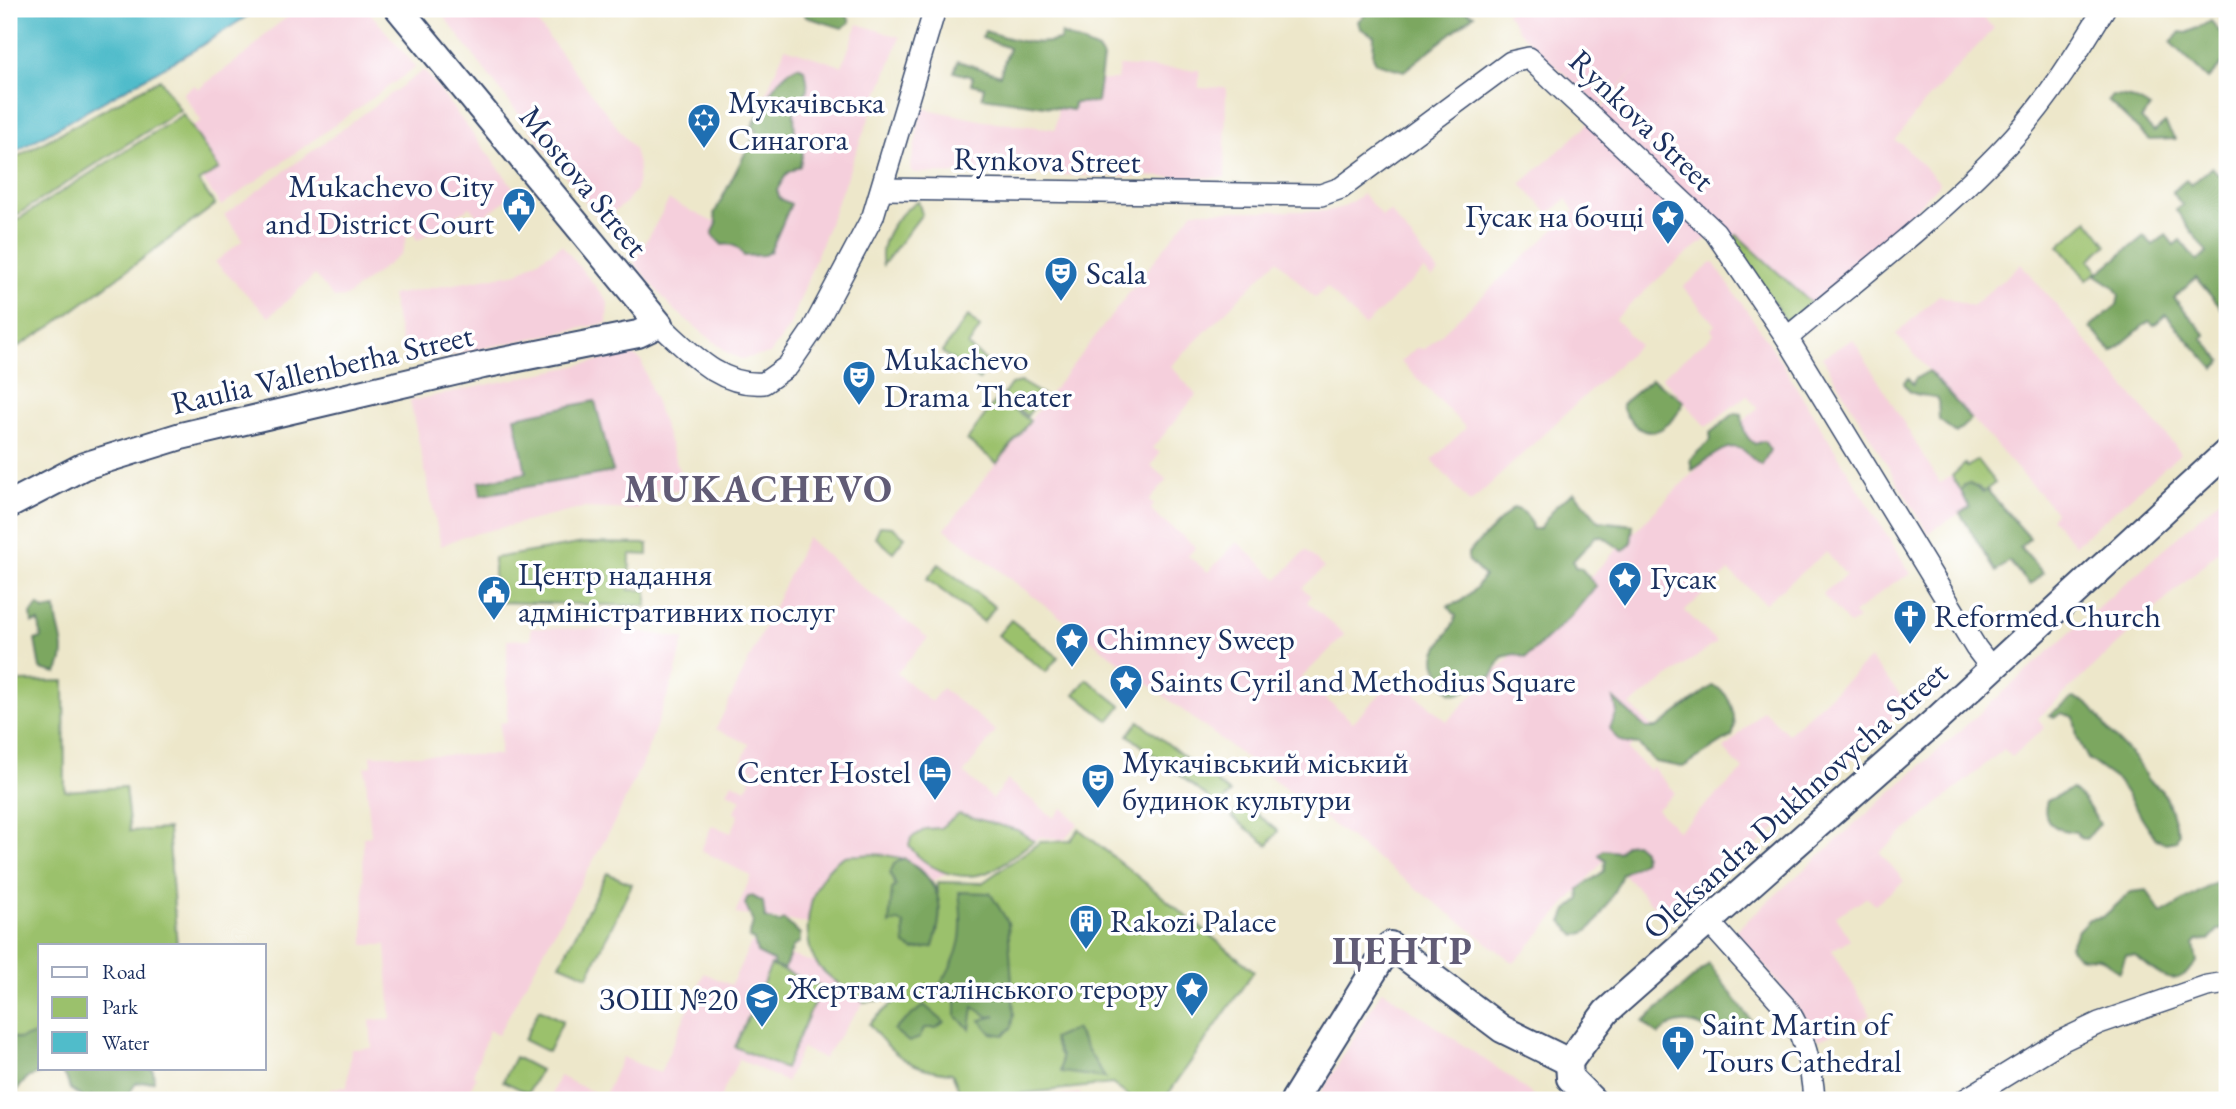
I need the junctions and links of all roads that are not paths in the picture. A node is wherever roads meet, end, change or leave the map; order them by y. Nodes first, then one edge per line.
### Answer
1 (398, 9) edge
2 (934, 9) edge
3 (2104, 9) edge
4 (883, 189) junction
5 (659, 324) junction
6 (1787, 338) junction
7 (2227, 452) edge
8 (9, 505) edge
9 (1992, 668) junction
10 (1708, 921) junction
11 (2227, 983) edge
12 (1569, 1062) junction
13 (1294, 1100) edge
14 (1592, 1100) edge
15 (1814, 1100) edge
16 (1965, 1100) edge

1 - 5 street, Mostova Street
2 - 4 street
3 - 6 street
4 - 5 street, Mostova Street
4 - 6 street, Rynkova Street
5 - 8 street, Raulia Vallenberha Street
6 - 9 street, Rynkova Street
7 - 9 street, Oleksandra Dukhnovycha Street
9 - 10 street, Oleksandra Dukhnovycha Street
10 - 12 street, Oleksandra Dukhnovycha Street
10 - 15 street
11 - 16 street
12 - 13 street
12 - 14 street

